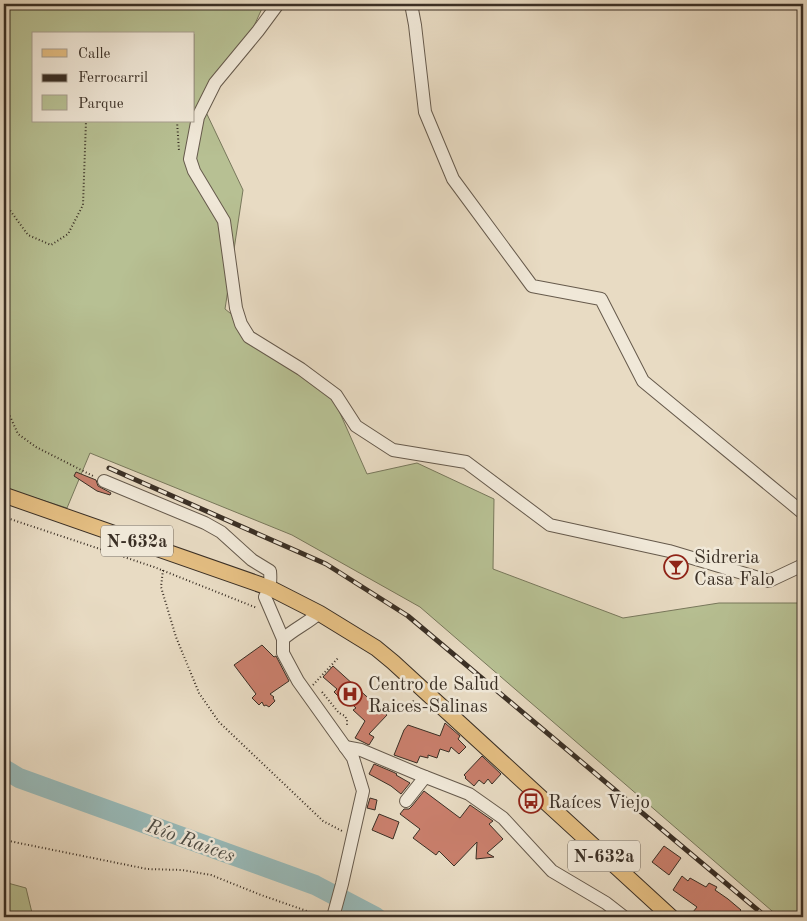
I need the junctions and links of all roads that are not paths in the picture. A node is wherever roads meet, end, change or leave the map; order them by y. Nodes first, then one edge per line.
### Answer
1 (278, 4) edge
2 (411, 4) edge
3 (104, 481) road end
4 (4, 495) edge
5 (803, 513) edge
6 (803, 565) edge
7 (270, 588) junction
8 (319, 613) junction
9 (283, 639) junction
10 (345, 746) junction
11 (424, 777) junction
12 (406, 801) dead end
13 (334, 914) edge
14 (624, 917) edge
15 (671, 917) edge

1 - 6 street
2 - 5 street
3 - 7 street
4 - 7 main road, N-632a
7 - 8 main road, N-632a
7 - 9 street
8 - 9 street
8 - 15 main road, N-632a
9 - 10 street
10 - 11 street
10 - 13 street
11 - 12 street
11 - 14 street

